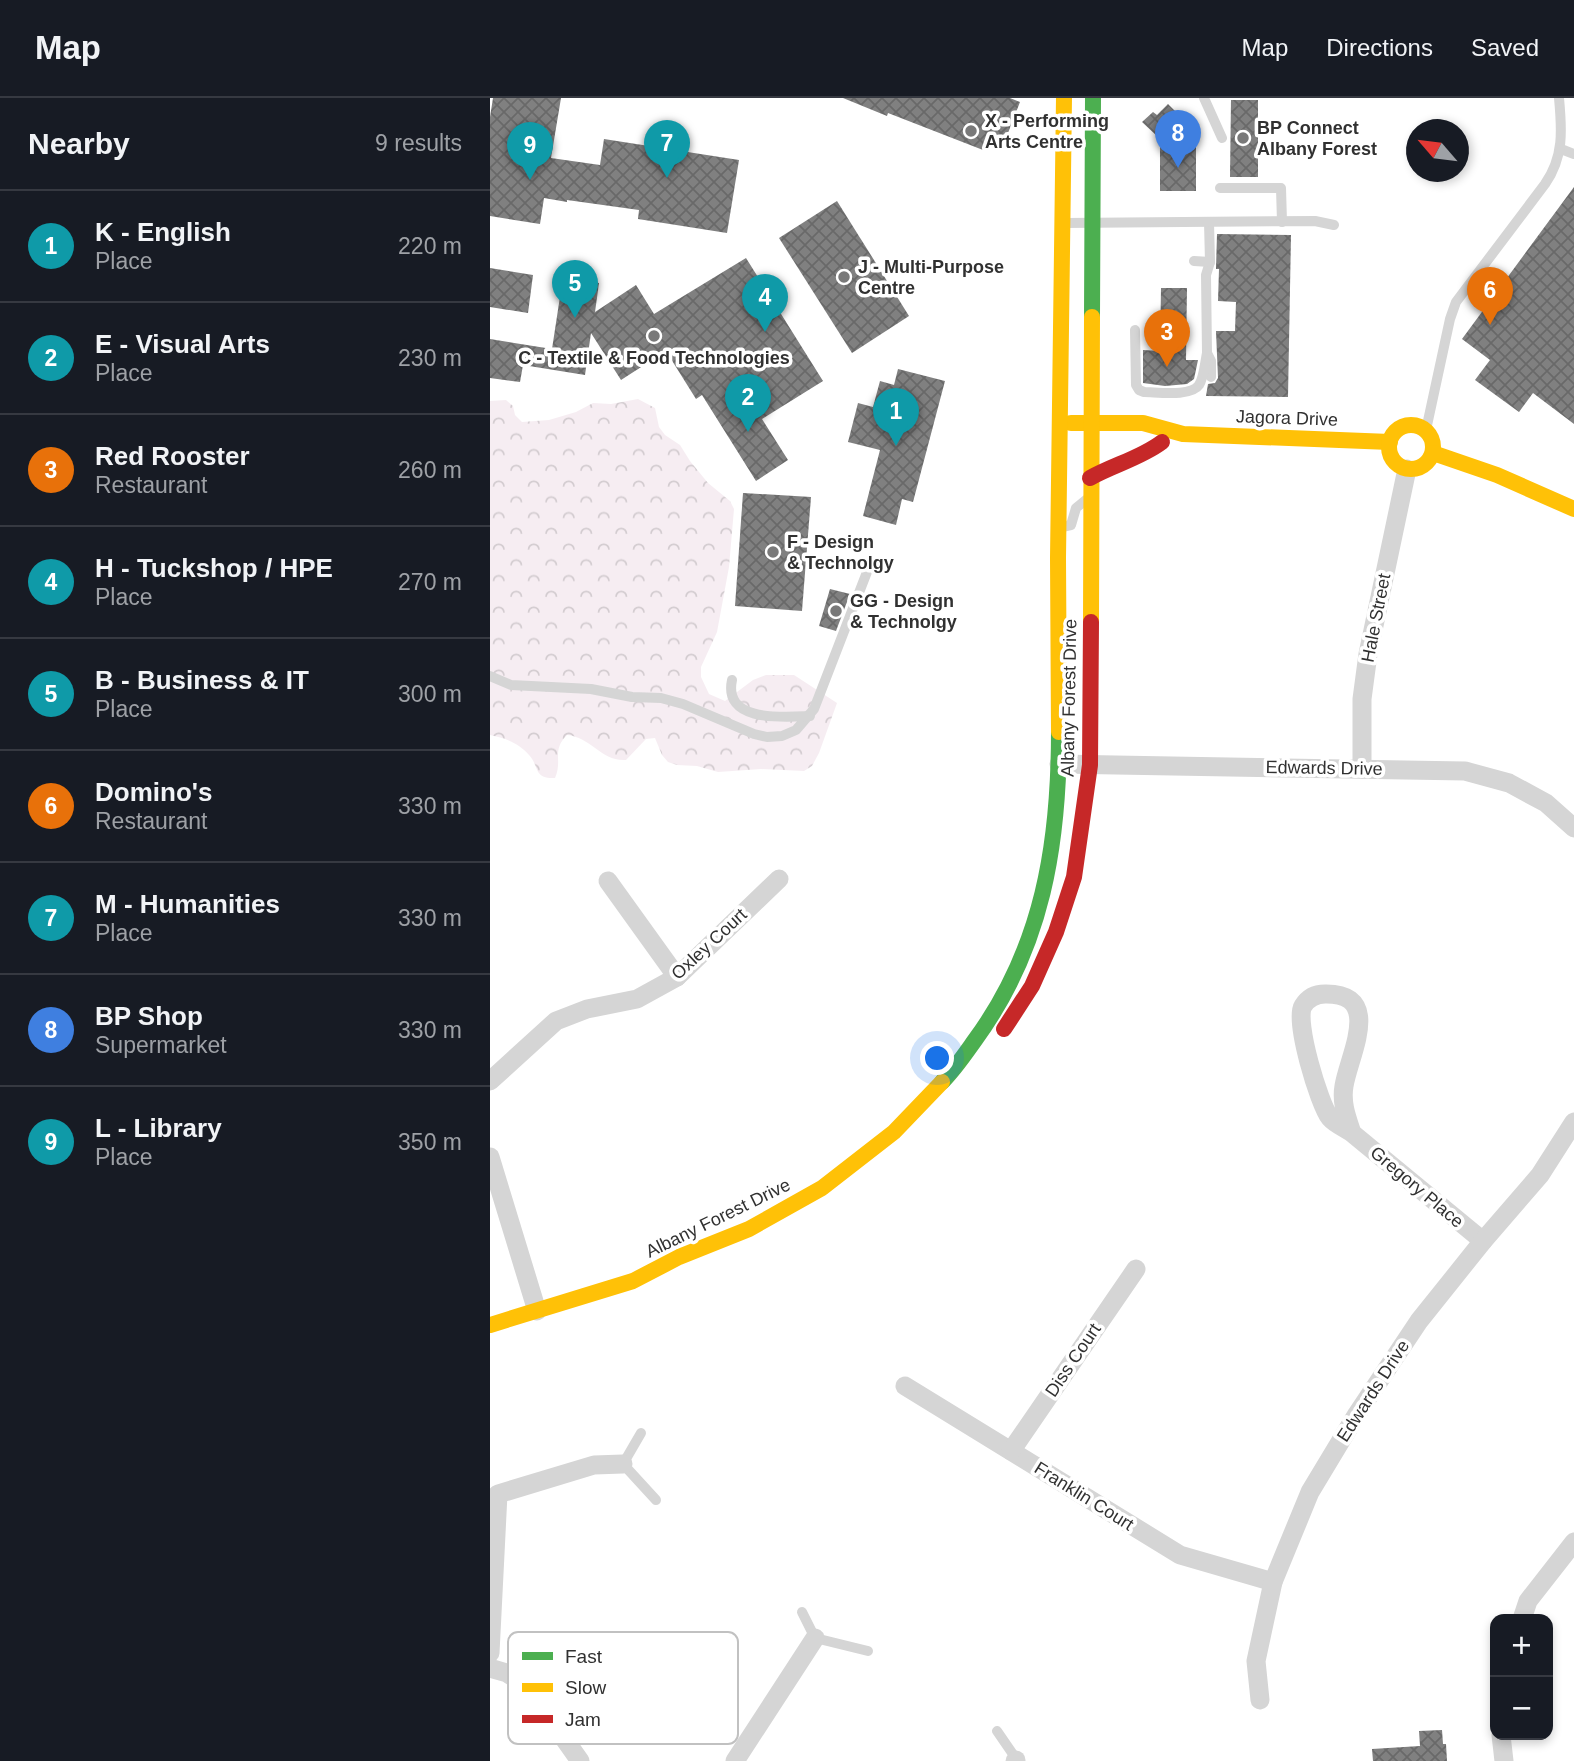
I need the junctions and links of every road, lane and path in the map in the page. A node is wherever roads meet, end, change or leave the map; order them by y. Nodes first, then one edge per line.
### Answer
1 (1064, 98) edge
2 (1093, 98) edge
3 (1204, 98) edge
4 (1559, 98) edge
5 (1222, 138) dead end
6 (1561, 149) junction
7 (1574, 154) edge
8 (1220, 188) dead end
9 (1209, 222) junction
10 (1282, 222) junction
11 (1063, 223) junction
12 (1092, 223) junction
13 (1334, 225) dead end
14 (1194, 261) dead end
15 (1210, 262) junction
16 (1135, 330) dead end
17 (1207, 353) junction
18 (1211, 377) dead end
19 (1061, 423) junction
20 (1090, 423) junction
21 (1426, 430) junction
22 (1183, 434) junction
23 (1090, 441) junction
24 (1113, 441) dead end
25 (1135, 441) dead end
26 (1061, 442) junction
27 (1161, 442) junction
28 (1390, 442) junction
29 (1433, 453) junction
30 (1407, 469) junction
31 (1090, 478) junction
32 (1090, 497) junction
33 (1574, 509) edge
34 (1059, 527) junction
35 (867, 572) dead end
36 (490, 676) edge
37 (732, 680) dead end
38 (810, 716) junction
39 (1059, 764) junction
40 (1090, 765) junction
41 (1362, 769) junction
42 (1574, 828) edge
43 (779, 878) dead end
44 (608, 881) dead end
45 (677, 977) junction
46 (994, 1044) dead end
47 (490, 1082) edge
48 (1574, 1122) edge
49 (1352, 1133) junction
50 (909, 1139) dead end
51 (891, 1155) dead end
52 (490, 1157) edge
53 (844, 1192) dead end
54 (823, 1206) dead end
55 (792, 1224) dead end
56 (1483, 1241) junction
57 (738, 1251) dead end
58 (1136, 1269) dead end
59 (682, 1275) dead end
60 (633, 1281) junction
61 (537, 1311) junction
62 (490, 1325) edge
63 (905, 1386) dead end
64 (641, 1433) dead end
65 (1011, 1451) junction
66 (623, 1464) junction
67 (656, 1500) dead end
68 (1574, 1542) edge
69 (1273, 1582) junction
70 (802, 1612) dead end
71 (1524, 1614) edge
72 (815, 1638) junction
73 (867, 1651) dead end
74 (490, 1653) edge
75 (490, 1668) edge
76 (508, 1674) edge
77 (1260, 1700) dead end
78 (998, 1731) dead end
79 (1502, 1740) edge
80 (568, 1744) edge
81 (580, 1761) edge
82 (735, 1761) edge
83 (1017, 1761) edge
84 (1504, 1761) edge

1 - 11 street, Albany Forest Drive
2 - 12 street, Albany Forest Drive
3 - 5 lane
4 - 6 lane
6 - 7 lane
6 - 21 lane
8 - 10 lane
9 - 10 lane
9 - 12 lane
9 - 15 lane
10 - 13 lane
11 - 12 lane
11 - 19 street, Albany Forest Drive
12 - 20 street, Albany Forest Drive
14 - 15 lane
15 - 17 lane
16 - 17 lane
17 - 18 lane
19 - 20 street, Jagora Drive
19 - 26 street, Albany Forest Drive
20 - 22 street, Jagora Drive
20 - 23 street, Albany Forest Drive
21 - 28 street
21 - 29 street
22 - 27 street, Jagora Drive
22 - 28 street, Jagora Drive
23 - 24 street
23 - 26 street
23 - 31 street, Albany Forest Drive
25 - 27 street, Jagora Drive
26 - 34 street, Albany Forest Drive
27 - 31 street
28 - 30 street
29 - 30 street
29 - 33 street
30 - 41 street, Hale Street
31 - 32 street, Albany Forest Drive
32 - 34 lane
32 - 40 street, Albany Forest Drive
34 - 39 street, Albany Forest Drive
35 - 38 lane
36 - 38 lane
37 - 38 lane
39 - 40 street, Edwards Drive
39 - 60 street, Albany Forest Drive
40 - 41 street, Edwards Drive
40 - 46 street, Albany Forest Drive
41 - 42 street, Edwards Drive
43 - 45 street, Oxley Court
44 - 45 street
45 - 47 street, Oxley Court
48 - 56 street, Edwards Drive
49 - 49 street, Gregory Place
49 - 56 street, Gregory Place
50 - 51 street
52 - 61 street
53 - 54 street
55 - 57 street
56 - 69 street, Edwards Drive
58 - 65 street, Diss Court
59 - 60 street, Albany Forest Drive
60 - 61 street, Albany Forest Drive
61 - 62 street, Albany Forest Drive
63 - 65 street, Franklin Court
64 - 66 lane
65 - 69 street, Franklin Court
66 - 67 lane
66 - 74 street
68 - 71 street
69 - 77 street, Edwards Drive
70 - 72 lane
72 - 73 lane
72 - 82 street
75 - 76 street
78 - 83 lane
79 - 84 street
80 - 81 street

